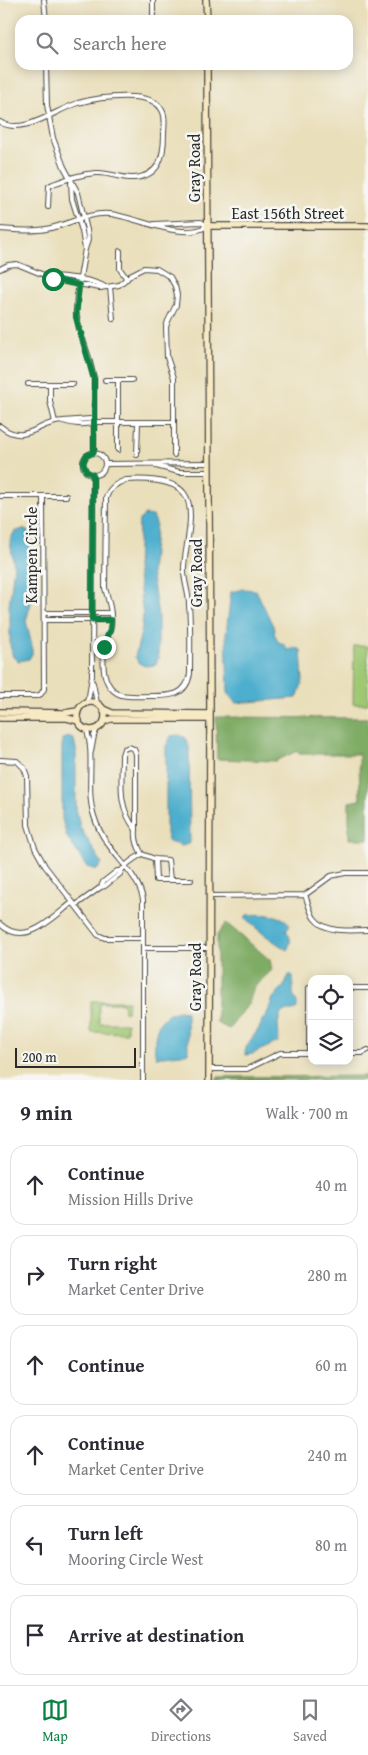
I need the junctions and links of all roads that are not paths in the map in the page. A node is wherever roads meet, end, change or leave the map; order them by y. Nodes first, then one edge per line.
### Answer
1 (44, 0) edge
2 (153, 0) edge
3 (206, 0) edge
4 (46, 15) edge
5 (153, 15) edge
6 (206, 15) edge
7 (46, 70) edge
8 (207, 70) edge
9 (49, 115) junction
10 (0, 122) edge
11 (70, 178) junction
12 (46, 181) dead end
13 (49, 186) junction
14 (80, 200) junction
15 (73, 202) junction
16 (48, 207) dead end
17 (84, 216) junction
18 (78, 218) junction
19 (154, 224) junction
20 (208, 226) junction
21 (368, 226) edge
22 (0, 229) edge
23 (85, 248) junction
24 (120, 252) dead end
25 (0, 269) edge
26 (127, 279) junction
27 (79, 282) junction
28 (108, 286) junction
29 (113, 319) dead end
30 (105, 380) dead end
31 (118, 380) junction
32 (132, 380) dead end
33 (28, 384) dead end
34 (50, 384) junction
35 (73, 384) dead end
36 (55, 422) junction
37 (95, 422) junction
38 (118, 422) junction
39 (138, 422) junction
40 (174, 422) junction
41 (0, 426) edge
42 (118, 450) dead end
43 (94, 452) junction
44 (138, 455) dead end
45 (174, 455) dead end
46 (209, 463) junction
47 (105, 464) junction
48 (151, 464) junction
49 (209, 472) junction
50 (93, 475) junction
51 (0, 496) edge
52 (43, 496) junction
53 (66, 496) dead end
54 (44, 613) junction
55 (92, 613) junction
56 (111, 613) junction
57 (44, 620) junction
58 (92, 620) junction
59 (111, 620) junction
60 (92, 676) junction
61 (0, 696) edge
62 (86, 703) junction
63 (97, 703) junction
64 (104, 709) junction
65 (0, 712) edge
66 (78, 712) junction
67 (210, 717) junction
68 (0, 718) edge
69 (79, 721) junction
70 (104, 721) junction
71 (86, 728) junction
72 (97, 728) junction
73 (90, 757) junction
74 (0, 760) edge
75 (136, 830) junction
76 (142, 854) junction
77 (156, 859) junction
78 (125, 866) junction
79 (368, 873) edge
80 (170, 880) junction
81 (191, 880) dead end
82 (305, 895) junction
83 (210, 896) junction
84 (75, 904) junction
85 (0, 924) edge
86 (368, 930) edge
87 (143, 938) junction
88 (143, 948) junction
89 (209, 948) junction
90 (353, 988) edge
91 (368, 988) edge
92 (368, 1050) edge
93 (308, 1053) edge
94 (353, 1053) edge
95 (209, 1069) junction
96 (143, 1080) edge
97 (209, 1080) edge

1 - 4 street
2 - 5 street
3 - 6 street
7 - 9 street
8 - 20 street, Gray Road
9 - 10 street
9 - 11 street
9 - 11 street
11 - 13 street
11 - 14 street
11 - 15 street
12 - 13 street
13 - 16 street
14 - 15 street
14 - 17 street
15 - 18 street
17 - 18 street
17 - 19 street
17 - 23 street
18 - 22 street
18 - 23 street
19 - 20 street
19 - 20 street
20 - 21 street, East 156th Street
20 - 46 street, Gray Road
23 - 27 street
24 - 26 street
25 - 27 street
26 - 28 street
26 - 40 street
27 - 28 street
27 - 37 street
28 - 29 street
30 - 31 street
31 - 32 street
31 - 38 street
33 - 34 street
34 - 35 street
34 - 36 street
36 - 37 street
36 - 41 street
37 - 38 street
37 - 43 street
38 - 39 street
38 - 42 street
39 - 40 street
39 - 44 street
40 - 45 street
43 - 47 street
43 - 50 street
46 - 48 street
46 - 49 street, Gray Road
47 - 48 street
47 - 50 street
48 - 49 street
49 - 67 street, Gray Road
50 - 55 street
51 - 52 street, Kampen Circle
52 - 53 street, Kampen Circle
52 - 54 street, Kampen Circle
54 - 55 street, Kampen Circle
54 - 57 street, Kampen Circle
55 - 56 street, Kampen Circle
55 - 58 street
56 - 59 street
56 - 59 street
57 - 58 street, Kampen Circle
57 - 61 street, Kampen Circle
58 - 59 street, Kampen Circle
58 - 60 street
60 - 62 street
60 - 63 street
62 - 63 street
62 - 66 street
63 - 64 street
64 - 67 street
64 - 70 street
65 - 66 street
66 - 69 street
67 - 70 street
67 - 83 street, Gray Road
68 - 69 street
69 - 71 street
70 - 72 street
71 - 72 street
71 - 73 street
72 - 73 street
73 - 78 street
74 - 84 street
75 - 75 street
75 - 76 street
76 - 77 street
76 - 78 street
77 - 80 street
77 - 80 street
78 - 84 street
78 - 87 street
79 - 82 street
80 - 81 street
82 - 83 street
82 - 86 street
83 - 89 street, Gray Road
84 - 85 street
84 - 87 street
87 - 88 street
88 - 89 street
88 - 96 street
89 - 95 street, Gray Road
90 - 91 street
92 - 94 street
93 - 95 street
95 - 97 street, Gray Road

